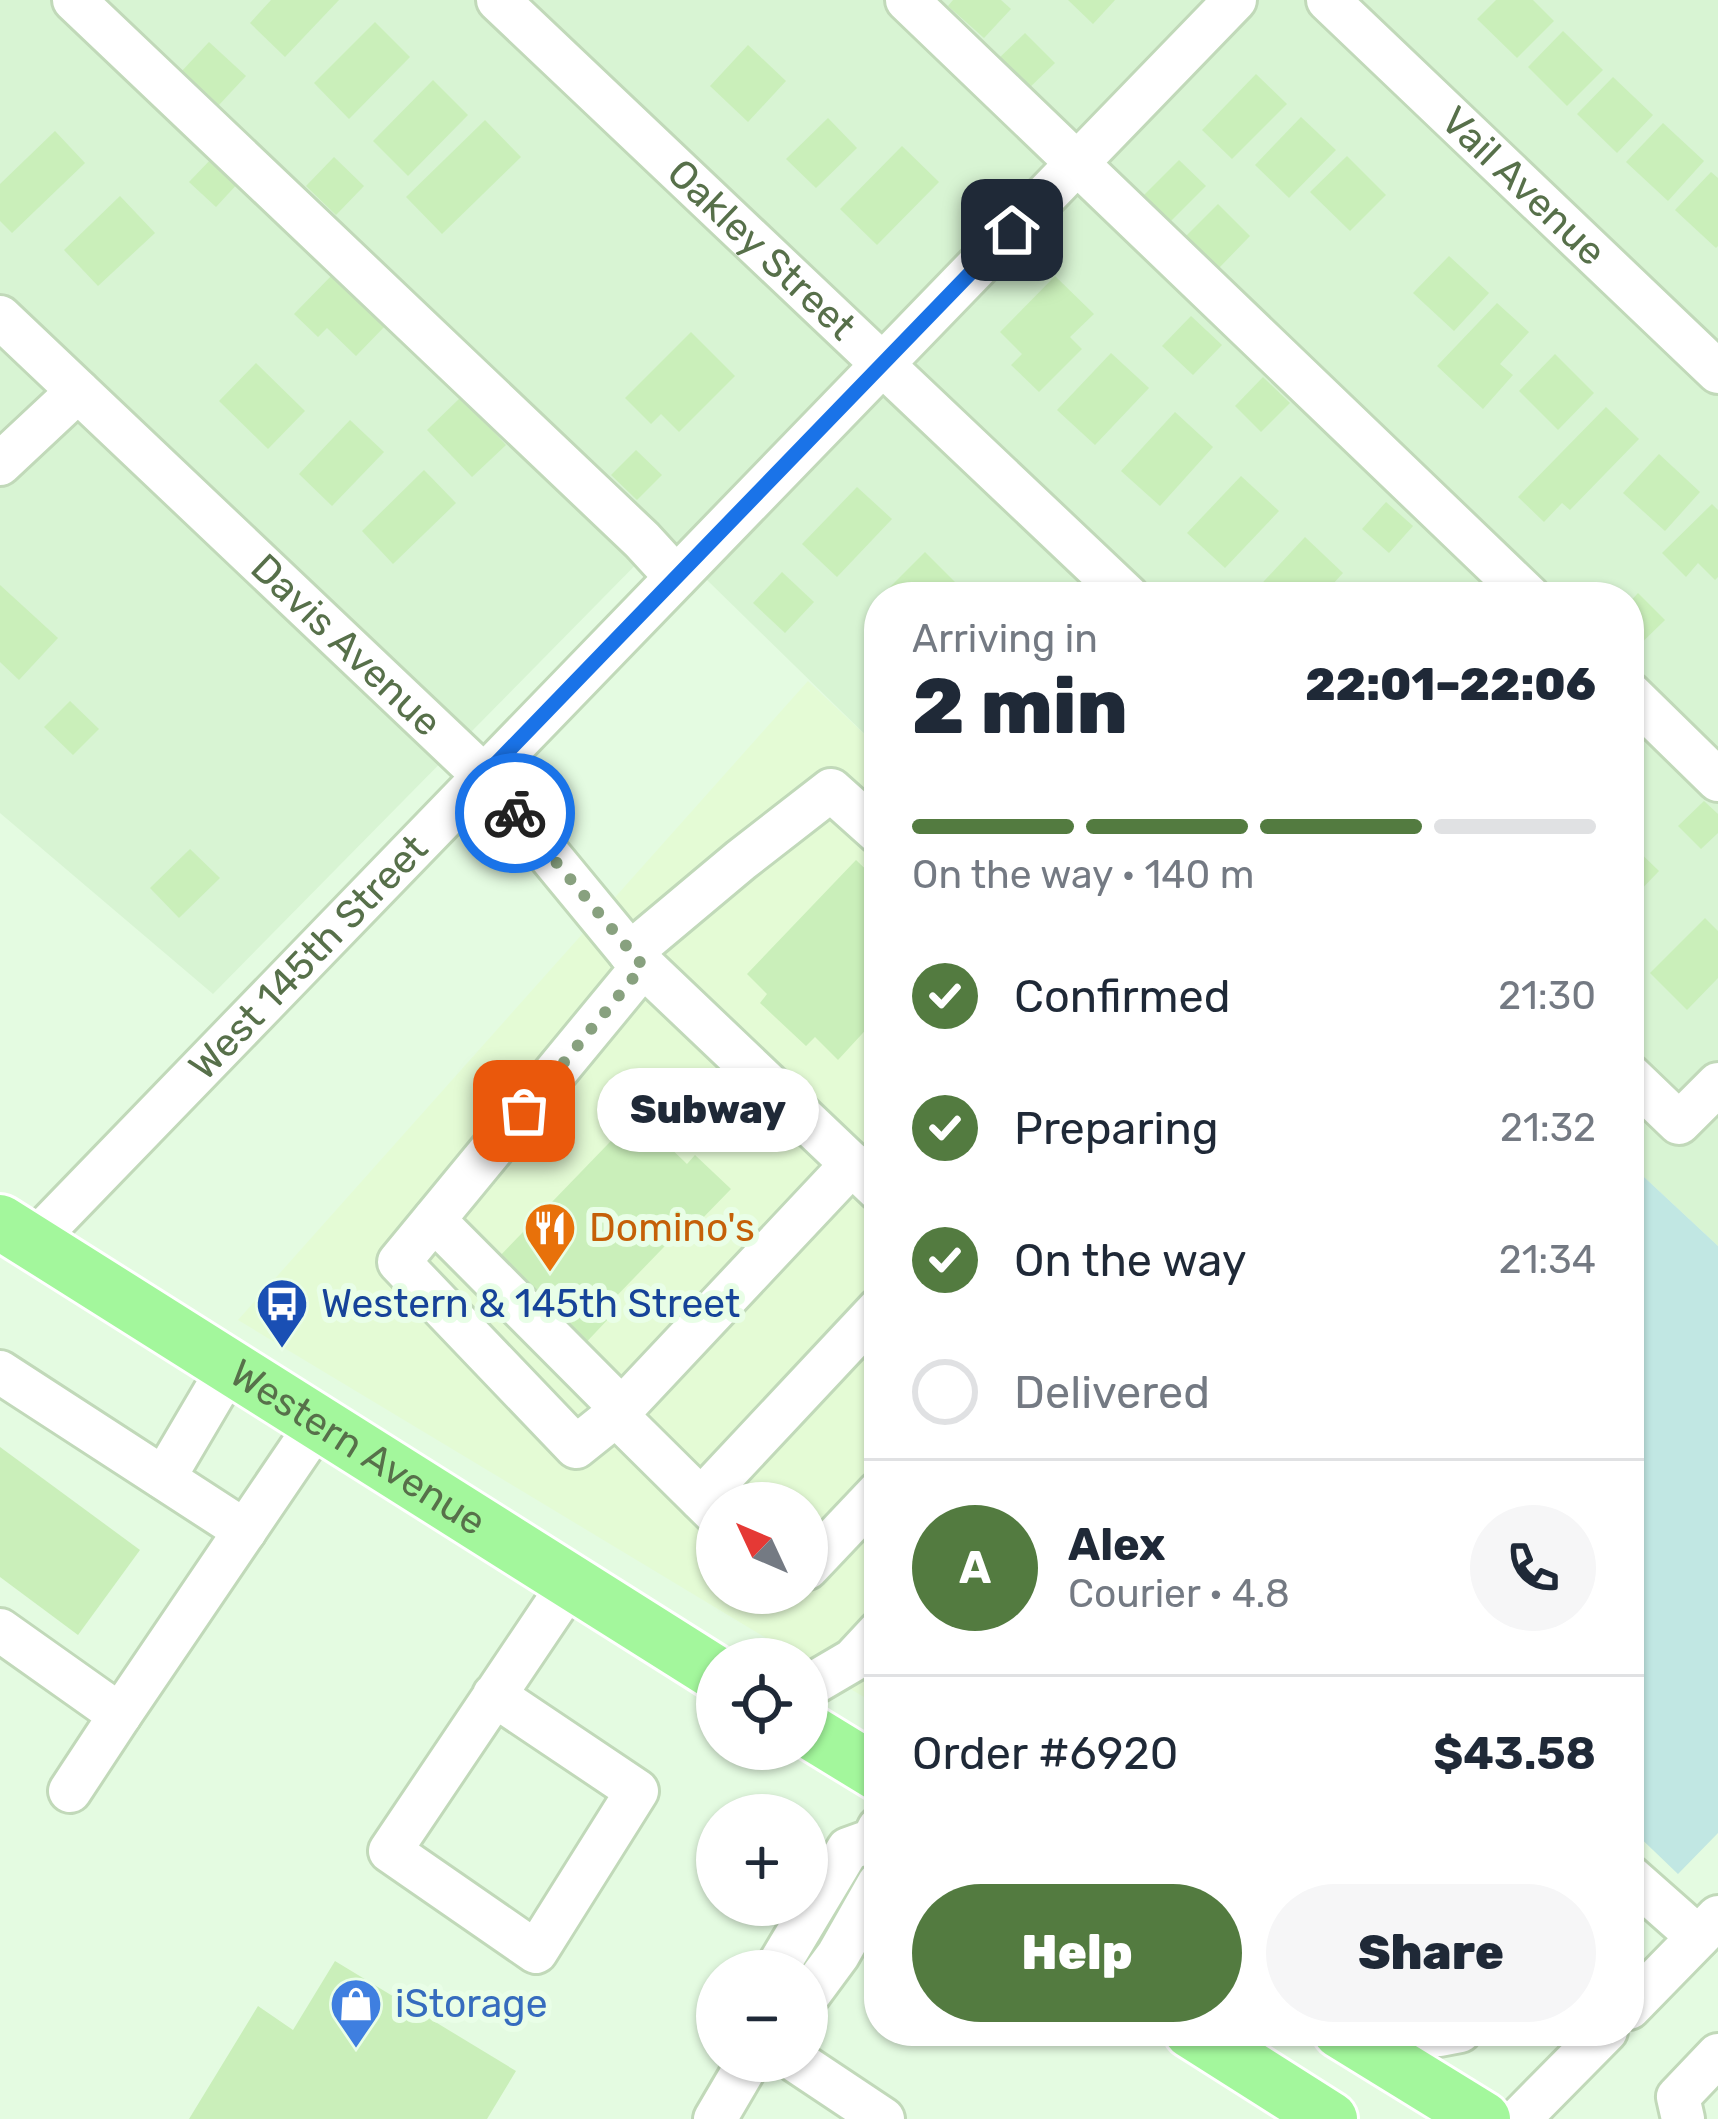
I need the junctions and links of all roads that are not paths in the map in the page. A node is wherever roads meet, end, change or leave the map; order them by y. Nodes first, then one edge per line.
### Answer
1 (74, 0) edge
2 (498, 0) edge
3 (907, 0) edge
4 (1234, 0) edge
5 (1328, 0) edge
6 (1077, 162) junction
7 (0, 317) edge
8 (883, 364) junction
9 (1718, 372) edge
10 (78, 391) junction
11 (0, 464) edge
12 (676, 577) junction
13 (1112, 582) edge
14 (1512, 582) edge
15 (1644, 708) edge
16 (484, 776) junction
17 (1718, 780) edge
18 (864, 819) edge
19 (637, 959) junction
20 (1718, 1084) edge
21 (1644, 1089) edge
22 (864, 1175) edge
23 (864, 1179) edge
24 (434, 1220) junction
25 (17, 1232) edge
26 (864, 1326) edge
27 (230, 1366) junction
28 (0, 1372) edge
29 (619, 1412) junction
30 (318, 1423) junction
31 (164, 1478) junction
32 (730, 1482) edge
33 (696, 1493) edge
34 (864, 1508) edge
35 (244, 1531) junction
36 (828, 1546) edge
37 (571, 1582) junction
38 (0, 1630) edge
39 (864, 1648) edge
40 (696, 1661) edge
41 (828, 1675) edge
42 (494, 1695) junction
43 (120, 1715) junction
44 (828, 1743) edge
45 (864, 1765) edge
46 (70, 1790) dead end
47 (864, 1843) edge
48 (1644, 1886) edge
49 (864, 1909) edge
50 (1708, 1927) edge
51 (788, 1950) edge
52 (828, 1968) edge
53 (1644, 1982) edge
54 (1212, 2046) edge
55 (1364, 2046) edge
56 (1591, 2046) edge
57 (1718, 2055) edge
58 (737, 2082) edge
59 (828, 2082) edge
60 (1303, 2110) edge
61 (715, 2119) edge
62 (883, 2119) edge
63 (1483, 2119) edge
64 (1519, 2119) edge
65 (1683, 2119) edge

1 - 12 street
2 - 8 street, Oakley Street
3 - 6 street
4 - 6 street, West 145th Street
5 - 9 street, Vail Avenue
6 - 8 street, West 145th Street
6 - 14 street
7 - 10 street, Davis Avenue
8 - 12 street, West 145th Street
8 - 13 street, Oakley Street
10 - 11 street
10 - 16 street, Davis Avenue
12 - 16 street, West 145th Street
15 - 17 street
16 - 19 street, Davis Avenue
16 - 25 street, West 145th Street
18 - 19 street
19 - 22 street, Davis Avenue
19 - 24 street
20 - 21 street
23 - 29 street
24 - 29 street
24 - 29 street
25 - 27 main road, Western Avenue
26 - 32 street
27 - 30 main road, Western Avenue
27 - 31 street
28 - 31 street
29 - 33 street
30 - 35 street
30 - 37 main road, Western Avenue
31 - 35 street
34 - 36 street
35 - 43 street
37 - 40 main road, Western Avenue
37 - 42 street
38 - 43 street
39 - 41 street
42 - 42 street
43 - 46 street
44 - 45 main road
47 - 51 street
48 - 50 street
49 - 52 street
50 - 53 street
54 - 60 main road
55 - 63 main road
56 - 64 street
57 - 65 street
58 - 61 street
59 - 62 street

